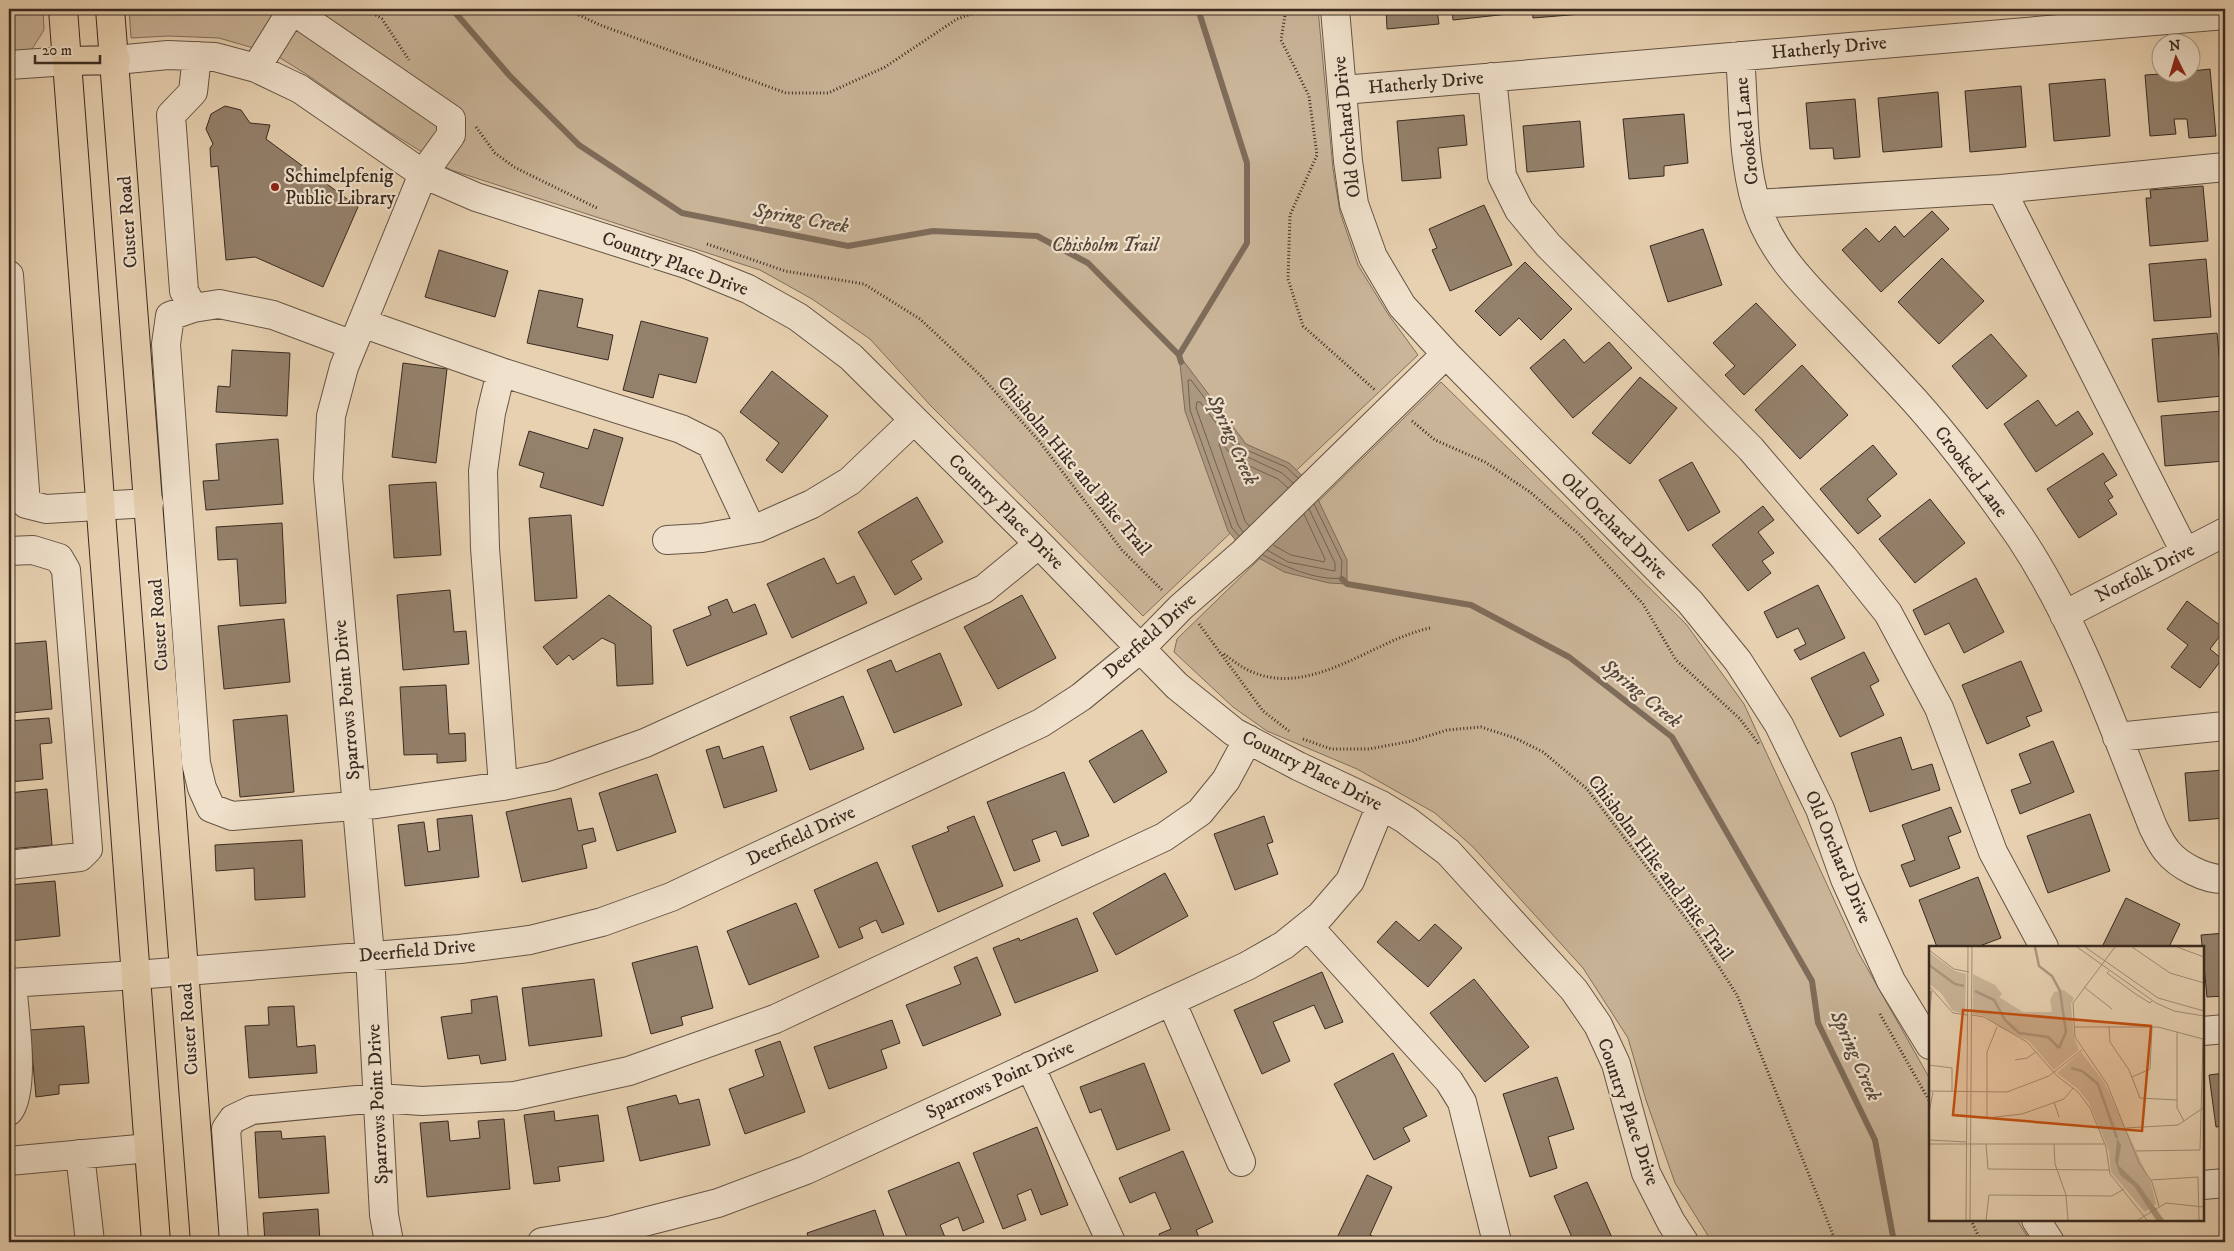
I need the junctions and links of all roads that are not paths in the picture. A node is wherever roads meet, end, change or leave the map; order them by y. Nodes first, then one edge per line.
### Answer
1 (63, 9) edge
2 (110, 9) edge
3 (291, 9) edge
4 (1335, 9) edge
5 (2225, 15) edge
6 (197, 56) junction
7 (1740, 56) junction
8 (116, 60) junction
9 (68, 61) junction
10 (9, 65) edge
11 (256, 68) junction
12 (1492, 77) junction
13 (1343, 90) junction
14 (2225, 167) edge
15 (423, 174) junction
16 (2001, 189) junction
17 (1756, 204) junction
18 (9, 275) edge
19 (189, 300) junction
20 (358, 334) junction
21 (1446, 354) junction
22 (501, 372) junction
23 (914, 420) junction
24 (15, 443) edge
25 (149, 503) junction
26 (17, 505) edge
27 (101, 507) junction
28 (751, 529) junction
29 (2225, 532) edge
30 (666, 540) dead end
31 (1039, 544) junction
32 (9, 552) edge
33 (2185, 552) junction
34 (2064, 615) junction
35 (1140, 649) junction
36 (2225, 726) edge
37 (2117, 737) junction
38 (1248, 740) junction
39 (503, 786) junction
40 (1381, 805) junction
41 (357, 806) junction
42 (9, 865) edge
43 (2225, 879) edge
44 (1308, 926) junction
45 (2043, 946) edge
46 (370, 955) junction
47 (185, 971) junction
48 (136, 975) junction
49 (10, 983) edge
50 (1171, 1001) junction
51 (2225, 1029) edge
52 (2204, 1031) edge
53 (1929, 1043) edge
54 (1030, 1066) junction
55 (378, 1098) junction
56 (9, 1111) edge
57 (149, 1148) junction
58 (80, 1154) junction
59 (9, 1161) edge
60 (1241, 1162) dead end
61 (2225, 1183) edge
62 (2204, 1185) edge
63 (90, 1242) edge
64 (156, 1242) edge
65 (204, 1242) edge
66 (234, 1242) edge
67 (389, 1242) edge
68 (542, 1242) edge
69 (1111, 1242) edge
70 (1497, 1242) edge
71 (1684, 1242) edge

1 - 9 main road
2 - 8 main road, Custer Road
3 - 11 street
3 - 15 street, Sparrows Point Drive
4 - 13 street, Old Orchard Drive
5 - 7 street, Hatherly Drive
6 - 8 street, Country Place Drive
6 - 11 street, Country Place Drive
6 - 19 street
7 - 12 street, Hatherly Drive
7 - 17 street, Crooked Lane
8 - 9 main road
8 - 25 main road, Custer Road
9 - 10 street
9 - 27 main road
11 - 15 street, Country Place Drive
12 - 13 street, Hatherly Drive
12 - 45 street
13 - 21 street, Old Orchard Drive
14 - 16 street
15 - 20 street, Sparrows Point Drive
15 - 23 street, Country Place Drive
16 - 17 street
16 - 33 street
17 - 34 street, Crooked Lane
18 - 24 street
19 - 20 street
19 - 41 street
20 - 22 street
20 - 41 street, Sparrows Point Drive
21 - 35 street, Deerfield Drive
21 - 53 street, Old Orchard Drive
22 - 28 street
22 - 39 street
23 - 28 street
23 - 31 street, Country Place Drive
24 - 26 street
25 - 27 street
25 - 47 main road, Custer Road
26 - 27 street
27 - 48 main road
28 - 30 street
29 - 33 street, Norfolk Drive
31 - 35 street, Country Place Drive
31 - 39 street
32 - 42 street
33 - 34 street, Norfolk Drive
34 - 37 street, Crooked Lane
35 - 38 street, Country Place Drive
35 - 46 street, Deerfield Drive
36 - 37 street
37 - 43 street, Crooked Lane
38 - 40 street, Country Place Drive
38 - 55 street
39 - 41 street
40 - 44 street, Sparrows Point Drive
40 - 71 street, Country Place Drive
41 - 46 street, Sparrows Point Drive
44 - 50 street, Sparrows Point Drive
44 - 70 street
46 - 47 street, Deerfield Drive
46 - 55 street, Sparrows Point Drive
47 - 48 street, Deerfield Drive
47 - 65 main road, Custer Road
48 - 49 street, Deerfield Drive
48 - 57 main road
49 - 56 street
50 - 54 street, Sparrows Point Drive
50 - 60 street
51 - 52 street
54 - 68 street, Sparrows Point Drive
54 - 69 street
55 - 66 street
55 - 67 street, Sparrows Point Drive
57 - 58 street
57 - 64 main road
58 - 59 street
58 - 63 street
61 - 62 street

